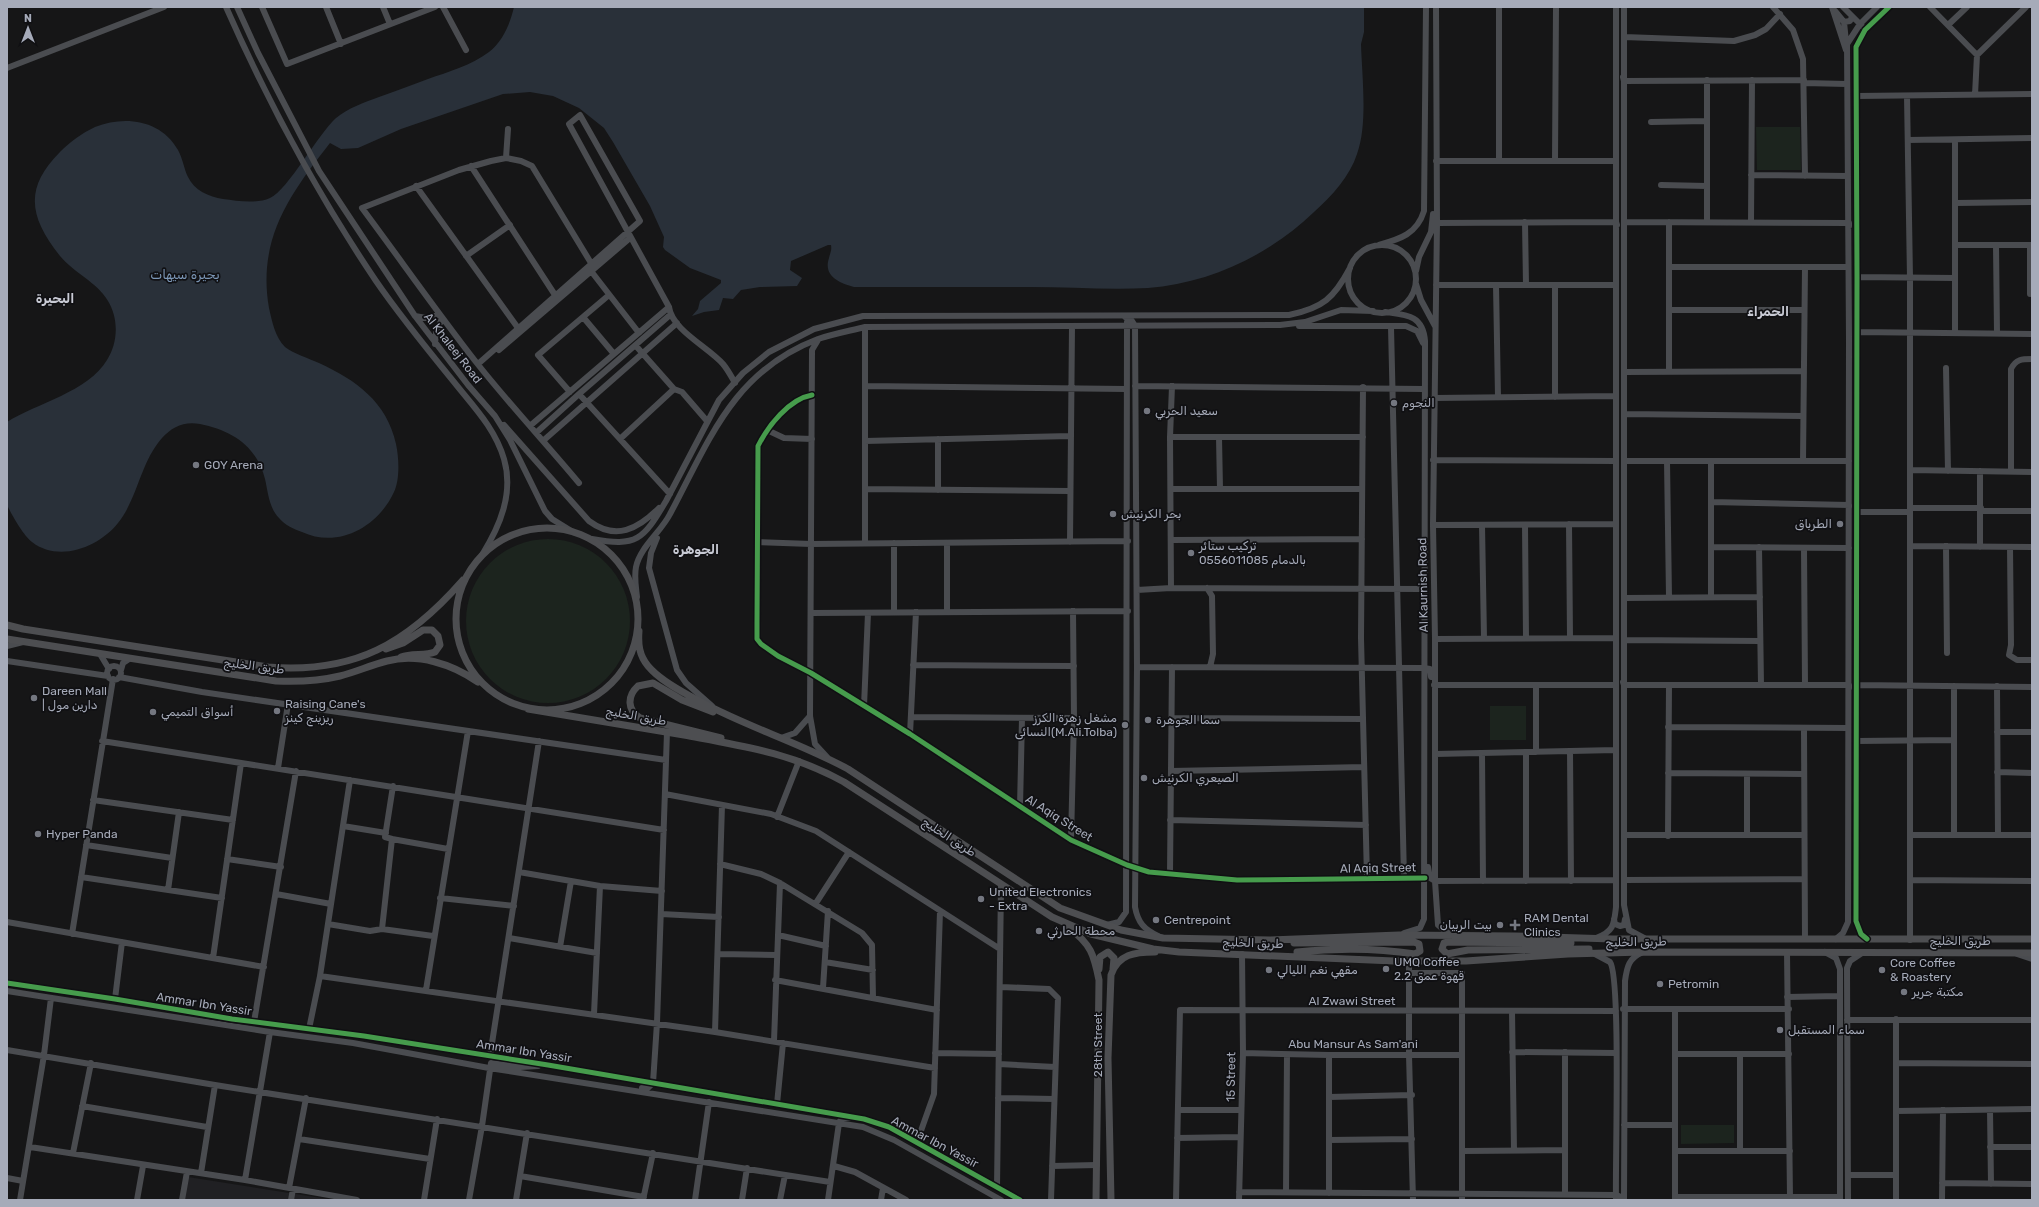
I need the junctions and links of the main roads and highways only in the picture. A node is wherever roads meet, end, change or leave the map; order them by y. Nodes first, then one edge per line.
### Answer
1 (468, 573) junction
2 (7, 626) edge
3 (639, 631) junction
4 (7, 639) edge
5 (374, 653) junction
6 (387, 661) junction
7 (491, 692) junction
8 (528, 709) junction
9 (749, 724) junction
10 (749, 747) junction
11 (1052, 917) junction
12 (1613, 939) junction
13 (2032, 939) edge
14 (1250, 940) junction
15 (1179, 952) junction
16 (1629, 952) junction
17 (2032, 953) edge
18 (1275, 955) junction
19 (1113, 969) junction
20 (1098, 980) junction
21 (1111, 1198) edge
22 (1097, 1200) edge

1 - 3 main road
1 - 5 main road, طريق الخليج
1 - 7 main road
2 - 5 main road, طريق الخليج
3 - 8 main road
3 - 9 main road, طريق الخليج
4 - 6 main road, طريق الخليج
5 - 6 main road
6 - 7 main road, طريق الخليج
7 - 8 main road
8 - 10 main road, طريق الخليج
9 - 10 main road
9 - 14 main road, طريق الخليج
10 - 11 main road, طريق الخليج
11 - 15 main road, طريق الخليج
11 - 20 main road, 28th Street
12 - 13 main road, طريق الخليج
12 - 14 main road, طريق الخليج
12 - 16 main road
14 - 18 main road
15 - 18 main road, طريق الخليج
15 - 19 main road
16 - 17 main road, طريق الخليج
16 - 18 main road, طريق الخليج
19 - 20 main road
19 - 21 main road, 28th Street
20 - 22 main road, 28th Street

